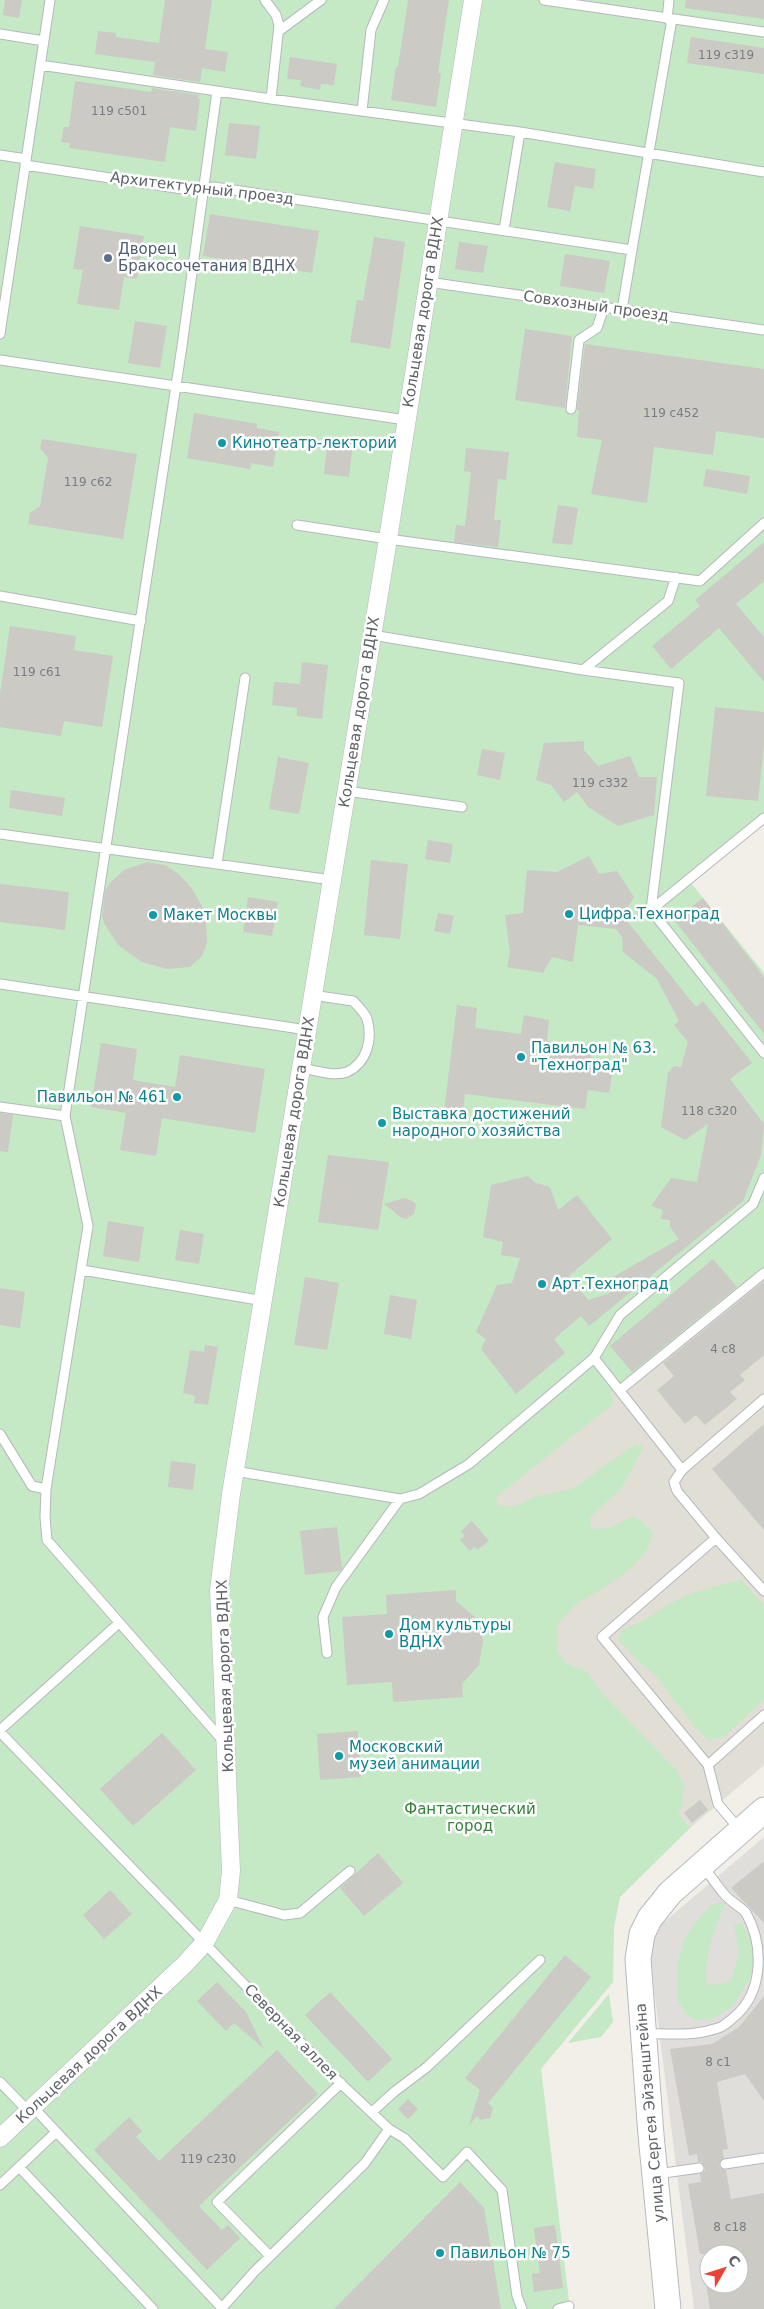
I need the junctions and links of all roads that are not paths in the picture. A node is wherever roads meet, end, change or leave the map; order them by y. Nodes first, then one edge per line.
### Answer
1 (50, 0) edge
2 (265, 0) edge
3 (320, 0) edge
4 (384, 0) edge
5 (473, 0) edge
6 (544, 0) edge
7 (669, 0) edge
8 (669, 19) junction
9 (279, 31) junction
10 (764, 32) edge
11 (0, 34) edge
12 (44, 41) junction
13 (40, 65) junction
14 (179, 85) junction
15 (217, 91) junction
16 (177, 96) dead end
17 (271, 99) junction
18 (362, 111) junction
19 (453, 123) junction
20 (520, 132) junction
21 (0, 155) edge
22 (649, 155) junction
23 (26, 162) junction
24 (764, 172) edge
25 (203, 188) junction
26 (438, 220) junction
27 (504, 230) junction
28 (632, 250) junction
29 (428, 282) junction
30 (604, 307) junction
31 (622, 310) junction
32 (0, 328) edge
33 (764, 330) edge
34 (0, 360) edge
35 (176, 386) junction
36 (571, 409) dead end
37 (406, 420) junction
38 (764, 523) edge
39 (298, 525) dead end
40 (388, 539) junction
41 (676, 577) junction
42 (0, 596) edge
43 (141, 621) junction
44 (372, 635) junction
45 (583, 670) junction
46 (244, 678) dead end
47 (346, 791) junction
48 (462, 807) dead end
49 (764, 818) edge
50 (0, 834) edge
51 (106, 848) junction
52 (218, 864) junction
53 (332, 880) junction
54 (651, 910) junction
55 (0, 984) edge
56 (312, 996) junction
57 (83, 998) junction
58 (307, 1030) junction
59 (764, 1052) edge
60 (301, 1068) junction
61 (0, 1107) edge
62 (65, 1116) junction
63 (764, 1178) edge
64 (82, 1270) junction
65 (764, 1273) edge
66 (264, 1301) junction
67 (594, 1358) junction
68 (620, 1390) junction
69 (764, 1399) edge
70 (0, 1434) edge
71 (682, 1470) junction
72 (235, 1471) junction
73 (46, 1489) junction
74 (400, 1499) junction
75 (716, 1538) junction
76 (764, 1591) edge
77 (119, 1623) junction
78 (327, 1653) dead end
79 (764, 1715) edge
80 (0, 1731) edge
81 (228, 1746) junction
82 (708, 1765) junction
83 (764, 1810) edge
84 (740, 1831) junction
85 (702, 1865) junction
86 (350, 1871) dead end
87 (228, 1900) junction
88 (205, 1942) junction
89 (540, 1960) dead end
90 (644, 2034) junction
91 (0, 2082) edge
92 (341, 2083) junction
93 (31, 2109) junction
94 (372, 2112) junction
95 (389, 2129) junction
96 (56, 2132) junction
97 (0, 2138) edge
98 (764, 2158) edge
99 (725, 2164) dead end
100 (19, 2167) junction
101 (699, 2168) dead end
102 (655, 2174) junction
103 (0, 2185) edge
104 (270, 2256) junction
105 (569, 2306) dead end
106 (221, 2308) edge
107 (153, 2309) edge
108 (522, 2309) edge
109 (558, 2309) edge
110 (668, 2309) edge

1 - 12 lane
2 - 9 lane
3 - 9 lane
4 - 18 lane
5 - 19 street, Кольцевая дорога ВДНХ
6 - 8 lane
7 - 8 lane
8 - 10 lane
8 - 22 lane
9 - 17 lane
11 - 12 lane
12 - 13 lane
13 - 14 lane
13 - 23 lane
14 - 15 lane
14 - 16 lane
15 - 17 lane
15 - 25 lane
17 - 18 lane
18 - 19 lane
19 - 20 lane
19 - 26 street, Кольцевая дорога ВДНХ
20 - 22 lane
20 - 27 lane
21 - 23 lane, Архитектурный проезд
22 - 24 lane
22 - 28 lane
23 - 25 lane, Архитектурный проезд
23 - 32 lane
25 - 26 lane, Архитектурный проезд
25 - 35 lane
26 - 27 lane, Архитектурный проезд
26 - 29 street, Кольцевая дорога ВДНХ
27 - 28 lane, Архитектурный проезд
28 - 31 lane
29 - 30 lane, Совхозный проезд
29 - 37 street, Кольцевая дорога ВДНХ
30 - 31 lane, Совхозный проезд
30 - 36 lane
31 - 33 lane, Совхозный проезд
34 - 35 lane
35 - 37 lane
35 - 43 lane
37 - 40 street, Кольцевая дорога ВДНХ
38 - 41 lane
39 - 40 lane
40 - 41 lane
40 - 44 street, Кольцевая дорога ВДНХ
41 - 45 lane
42 - 43 lane
43 - 51 lane
44 - 45 lane
44 - 47 street, Кольцевая дорога ВДНХ
45 - 54 lane
46 - 52 lane
47 - 48 lane
47 - 53 street, Кольцевая дорога ВДНХ
49 - 54 lane
50 - 51 lane
51 - 52 lane
51 - 57 lane
52 - 53 lane
53 - 56 street, Кольцевая дорога ВДНХ
54 - 59 lane
55 - 57 lane
56 - 58 street, Кольцевая дорога ВДНХ
56 - 60 lane
57 - 58 lane
57 - 62 lane
58 - 60 street, Кольцевая дорога ВДНХ
60 - 66 street, Кольцевая дорога ВДНХ
61 - 62 lane
62 - 64 lane
63 - 67 lane
64 - 66 lane
64 - 73 lane
65 - 68 lane
66 - 72 street, Кольцевая дорога ВДНХ
67 - 68 lane
67 - 74 lane
68 - 71 lane
69 - 71 lane
70 - 73 lane
71 - 75 lane
72 - 74 lane
72 - 81 street, Кольцевая дорога ВДНХ
73 - 77 lane
74 - 78 lane
75 - 76 lane
75 - 82 lane
77 - 80 lane
77 - 81 lane
79 - 82 lane
80 - 88 lane, Северная аллея
81 - 87 street, Кольцевая дорога ВДНХ
82 - 84 lane
83 - 84 main road
84 - 85 main road
85 - 90 main road, улица Сергея Эйзенштейна
85 - 90 lane
86 - 87 lane
87 - 88 street, Кольцевая дорога ВДНХ
88 - 92 lane, Северная аллея
88 - 93 street, Кольцевая дорога ВДНХ
89 - 94 lane
90 - 102 main road, улица Сергея Эйзенштейна
91 - 93 lane
92 - 94 lane, Северная аллея
92 - 104 lane
93 - 96 lane
93 - 97 street, Кольцевая дорога ВДНХ
94 - 95 lane, Северная аллея
95 - 104 lane
95 - 108 lane, Северная аллея
96 - 100 lane
96 - 106 lane
98 - 99 lane
100 - 103 lane
100 - 107 lane
101 - 102 lane
102 - 110 main road, улица Сергея Эйзенштейна
104 - 106 lane
105 - 109 lane

